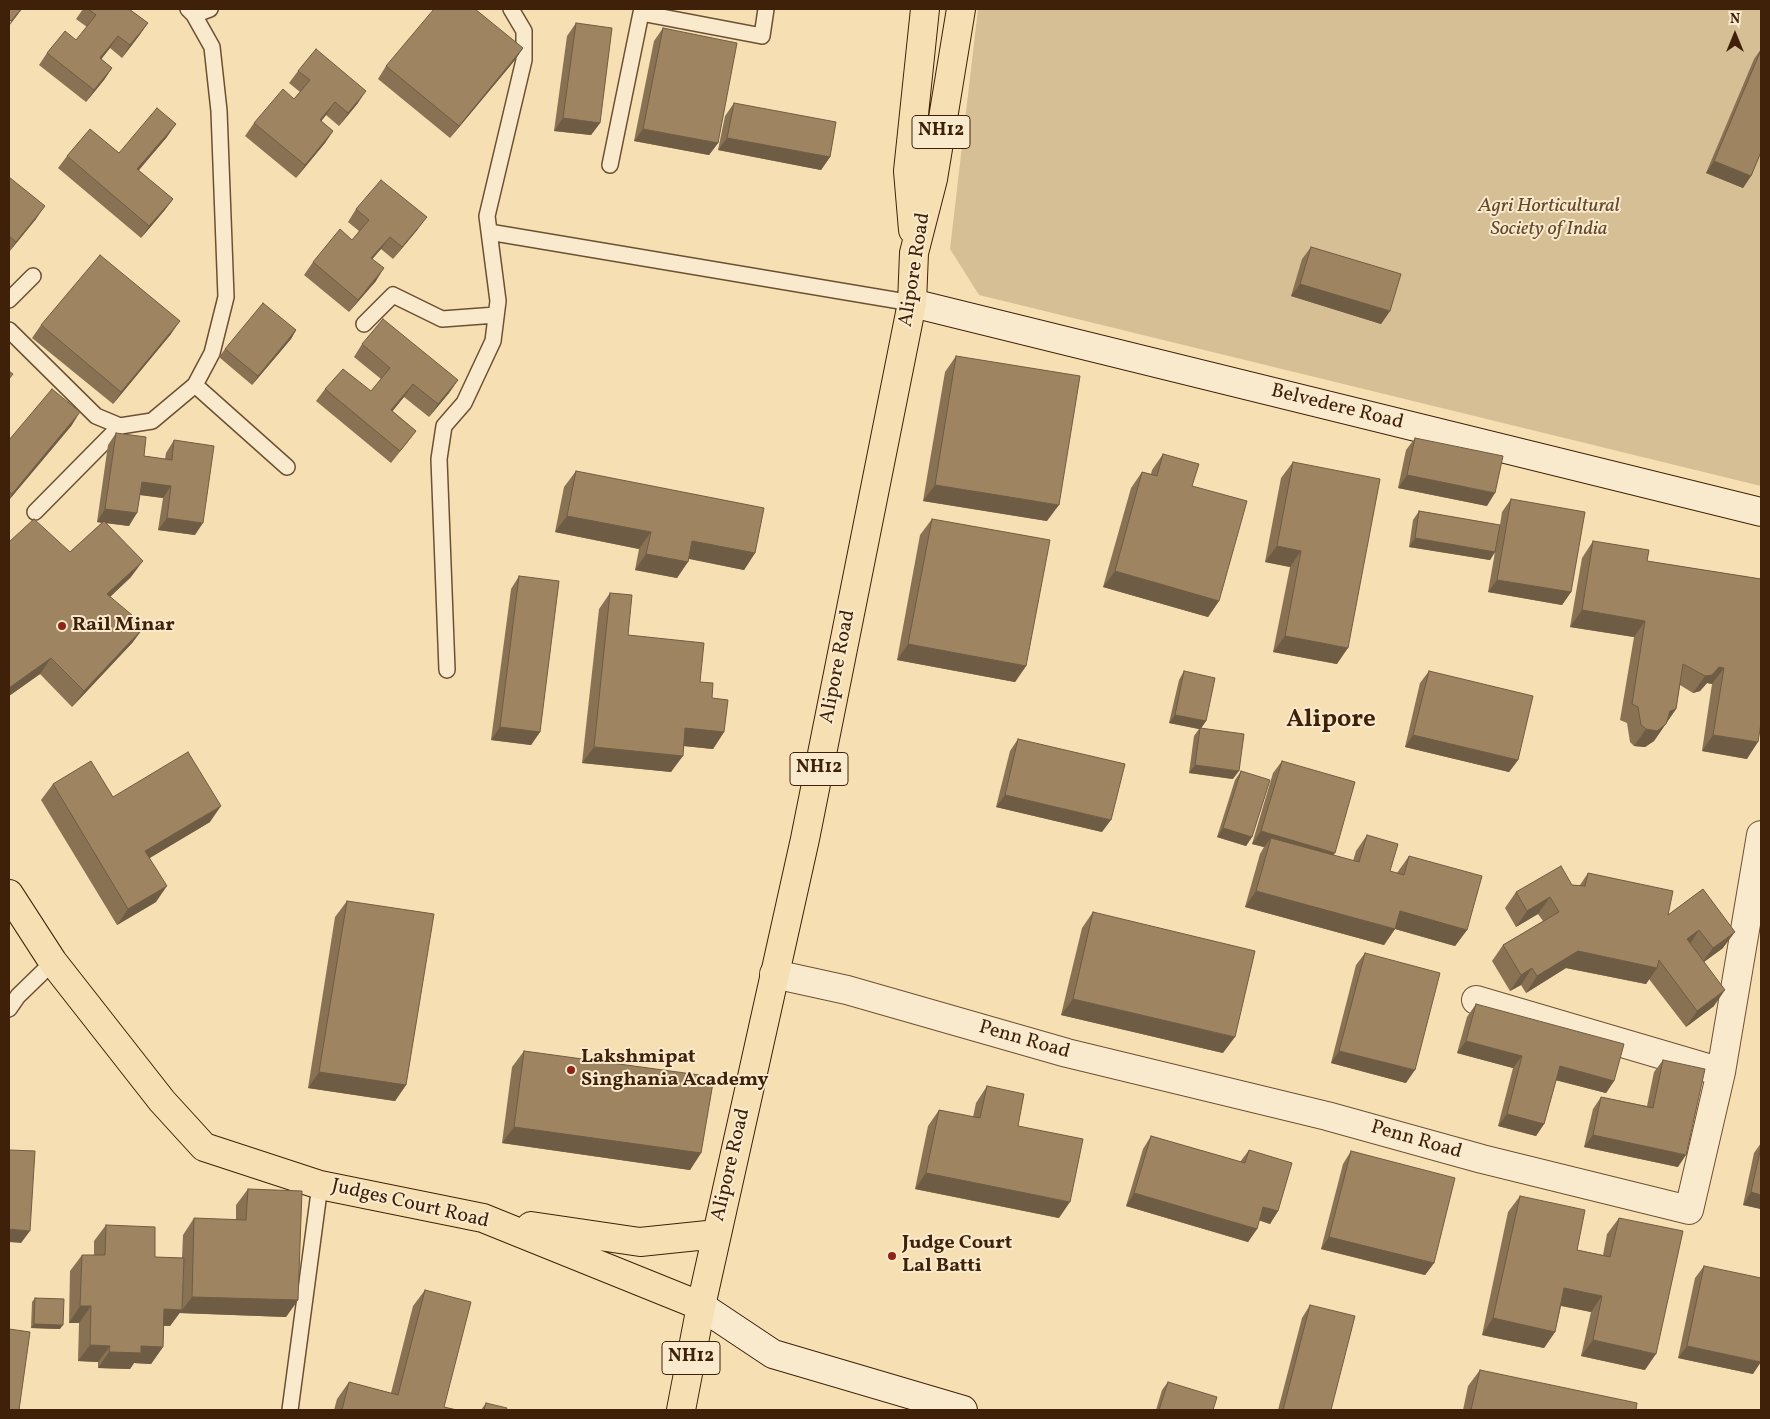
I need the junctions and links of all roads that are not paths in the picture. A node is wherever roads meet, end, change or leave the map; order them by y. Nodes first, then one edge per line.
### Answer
1 (210, 9) edge
2 (511, 9) edge
3 (766, 9) edge
4 (924, 9) edge
5 (961, 9) edge
6 (191, 12) edge
7 (610, 165) dead end
8 (489, 232) junction
9 (914, 254) junction
10 (33, 276) dead end
11 (9, 300) edge
12 (912, 302) junction
13 (496, 315) junction
14 (364, 324) dead end
15 (9, 330) edge
16 (195, 384) junction
17 (120, 426) junction
18 (287, 466) dead end
19 (35, 512) dead end
20 (1761, 512) edge
21 (447, 670) dead end
22 (1761, 835) edge
23 (9, 894) edge
24 (53, 962) junction
25 (774, 974) junction
26 (1476, 1000) dead end
27 (9, 1009) edge
28 (1721, 1072) junction
29 (320, 1185) junction
30 (483, 1218) junction
31 (717, 1234) junction
32 (701, 1306) junction
33 (290, 1410) edge
34 (681, 1410) edge
35 (963, 1410) edge

1 - 6 lane
2 - 8 lane
3 - 7 lane
4 - 9 highway, NH12
5 - 9 highway, Alipore Road / NH12
6 - 16 lane
8 - 12 lane
8 - 13 lane
9 - 12 highway, Alipore Road / NH12
10 - 11 lane
12 - 20 street, Belvedere Road
12 - 25 highway, Alipore Road / NH12
13 - 14 lane
13 - 21 lane
15 - 17 lane
16 - 17 lane
16 - 18 lane
17 - 19 lane
22 - 28 street, Penn Road
23 - 24 highway, Judges Court Road
24 - 27 lane
24 - 29 highway, Judges Court Road
25 - 28 street, Penn Road
25 - 31 highway, Alipore Road / NH12
26 - 28 street
29 - 30 highway, Judges Court Road
29 - 33 lane
30 - 31 highway
30 - 32 highway, Judges Court Road
31 - 32 highway, Alipore Road / NH12
32 - 34 highway, Alipore Road / NH12
32 - 35 street, Judges Court Road

